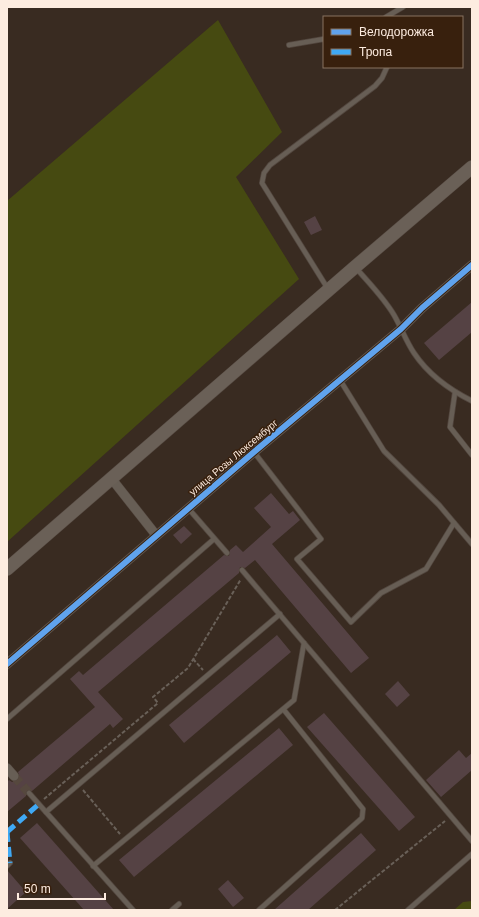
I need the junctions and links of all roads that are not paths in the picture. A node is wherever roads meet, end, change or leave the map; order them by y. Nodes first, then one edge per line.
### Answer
1 (403, 7) edge
2 (398, 11) junction
3 (388, 16) edge
4 (396, 16) edge
5 (323, 39) edge
6 (289, 45) dead end
7 (387, 68) edge
8 (472, 167) edge
9 (472, 265) edge
10 (355, 267) junction
11 (328, 290) junction
12 (401, 329) junction
13 (340, 380) junction
14 (455, 392) junction
15 (472, 401) edge
16 (254, 452) junction
17 (472, 456) edge
18 (111, 478) junction
19 (188, 508) junction
20 (454, 523) junction
21 (156, 534) junction
22 (214, 539) junction
23 (472, 544) edge
24 (227, 553) dead end
25 (7, 569) edge
26 (244, 572) road end
27 (280, 614) junction
28 (304, 643) junction
29 (7, 664) edge
30 (284, 710) junction
31 (7, 719) edge
32 (7, 768) edge
33 (14, 776) tunnel mouth
34 (29, 793) tunnel mouth
35 (46, 812) junction
36 (472, 841) edge
37 (472, 854) edge
38 (93, 866) junction
39 (178, 904) dead end
40 (133, 910) edge
41 (172, 910) edge
42 (259, 910) edge
43 (408, 910) edge

1 - 2 lane
2 - 3 lane
2 - 4 lane
5 - 6 lane
7 - 11 lane
8 - 10 main road
9 - 12 street, улица Розы Люксембург
10 - 11 main road
10 - 12 lane
11 - 18 main road
12 - 13 street, улица Розы Люксембург
12 - 14 lane
13 - 16 street, улица Розы Люксембург
13 - 20 lane
14 - 15 lane
14 - 17 lane
16 - 19 street, улица Розы Люксембург
16 - 20 lane
18 - 21 street
18 - 25 main road
19 - 21 street, улица Розы Люксембург
19 - 22 lane
20 - 23 lane
21 - 29 street, улица Розы Люксембург
22 - 24 lane
22 - 31 lane
26 - 27 lane
27 - 28 lane
27 - 35 lane
28 - 30 lane
28 - 36 lane
30 - 38 lane
30 - 42 lane
32 - 33 street
34 - 35 lane
35 - 38 lane
37 - 43 lane
38 - 40 lane
39 - 41 lane

